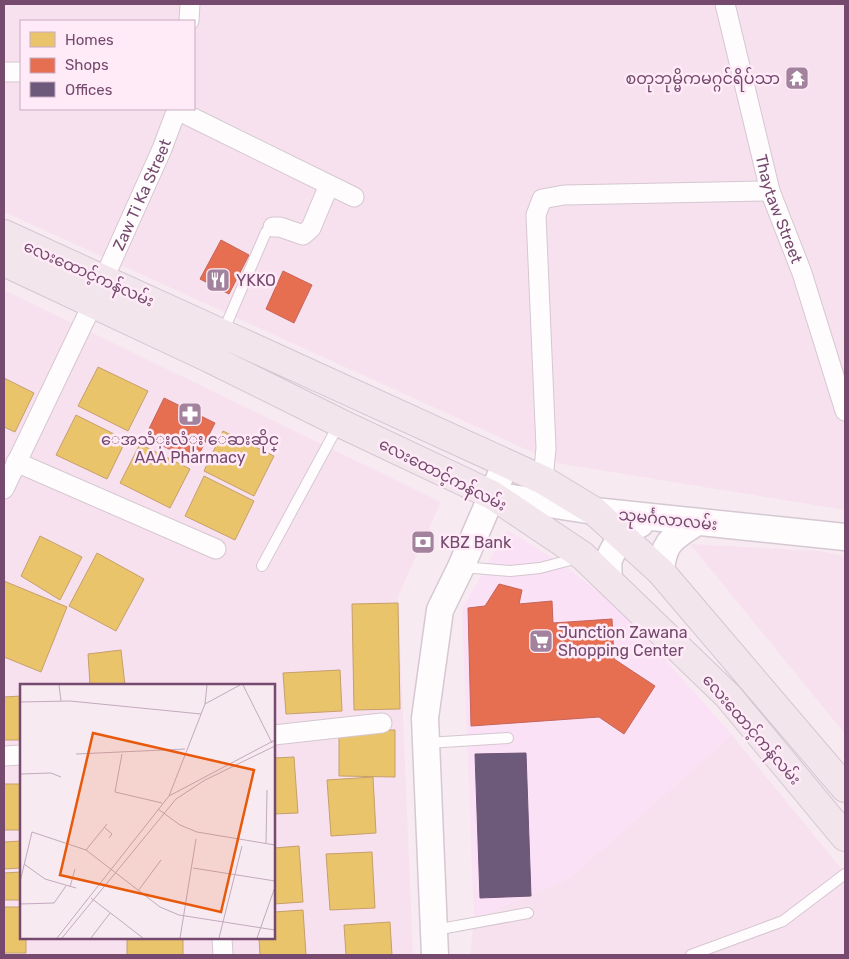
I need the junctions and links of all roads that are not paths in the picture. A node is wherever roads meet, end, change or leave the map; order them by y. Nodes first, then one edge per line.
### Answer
1 (190, 4) edge
2 (725, 4) edge
3 (189, 20) edge
4 (4, 72) edge
5 (20, 72) edge
6 (177, 110) edge
7 (179, 110) edge
8 (329, 185) junction
9 (770, 191) junction
10 (354, 197) dead end
11 (273, 227) joint
12 (4, 234) edge
13 (4, 262) edge
14 (98, 292) junction
15 (222, 333) junction
16 (211, 359) junction
17 (845, 411) edge
18 (340, 423) junction
19 (10, 459) edge
20 (506, 463) junction
21 (543, 480) junction
22 (4, 489) edge
23 (492, 495) junction
24 (594, 512) junction
25 (654, 518) junction
26 (697, 522) junction
27 (622, 537) junction
28 (845, 537) edge
29 (216, 549) dead end
30 (583, 556) junction
31 (262, 566) dead end
32 (461, 567) junction
33 (661, 572) junction
34 (609, 581) junction
35 (382, 723) dead end
36 (275, 735) edge
37 (508, 738) dead end
38 (426, 743) junction
39 (20, 755) edge
40 (4, 756) edge
41 (845, 788) edge
42 (845, 837) edge
43 (845, 874) edge
44 (528, 913) dead end
45 (222, 939) edge
46 (435, 943) edge
47 (223, 955) edge
48 (691, 955) edge

1 - 3 street
2 - 9 street, Thaytaw Street
4 - 5 street
6 - 14 street, Zaw Ti Ka Street
7 - 8 street
8 - 10 street
8 - 11 street
9 - 17 street, Thaytaw Street
9 - 21 street
11 - 15 lane
12 - 14 main road, လေးထောင့်ကန်လမ်း
13 - 14 main road, လေးထောင့်ကန်လမ်း
14 - 15 main road, လေးထောင့်ကန်လမ်း
14 - 16 main road, လေးထောင့်ကန်လမ်း
14 - 19 street, Zaw Ti Ka Street
15 - 16 street
15 - 20 main road, လေးထောင့်ကန်လမ်း
16 - 18 main road, လေးထောင့်ကန်လမ်း
18 - 23 main road, လေးထောင့်ကန်လမ်း
18 - 31 lane
19 - 22 street, Zaw Ti Ka Street
19 - 29 street
20 - 21 main road, လေးထောင့်ကန်လမ်း
20 - 23 street
21 - 24 main road, လေးထောင့်ကန်လမ်း
23 - 24 street, သုမင်္ဂလာလမ်း
23 - 30 main road, လေးထောင့်ကန်လမ်း
23 - 32 street
24 - 25 street, သုမင်္ဂလာလမ်း
24 - 27 main road, လေးထောင့်ကန်လမ်း
25 - 26 street, သုမင်္ဂလာလမ်း
25 - 27 street
26 - 28 street, သုမင်္ဂလာလမ်း
26 - 33 street
27 - 33 main road, လေးထောင့်ကန်လမ်း
27 - 34 street
30 - 32 lane
30 - 34 main road, လေးထောင့်ကန်လမ်း
32 - 38 street
33 - 41 main road, လေးထောင့်ကန်လမ်း
34 - 42 main road, လေးထောင့်ကန်လမ်း
35 - 36 street
37 - 38 lane
38 - 46 street
39 - 40 street
43 - 48 lane
44 - 46 lane
45 - 47 street

